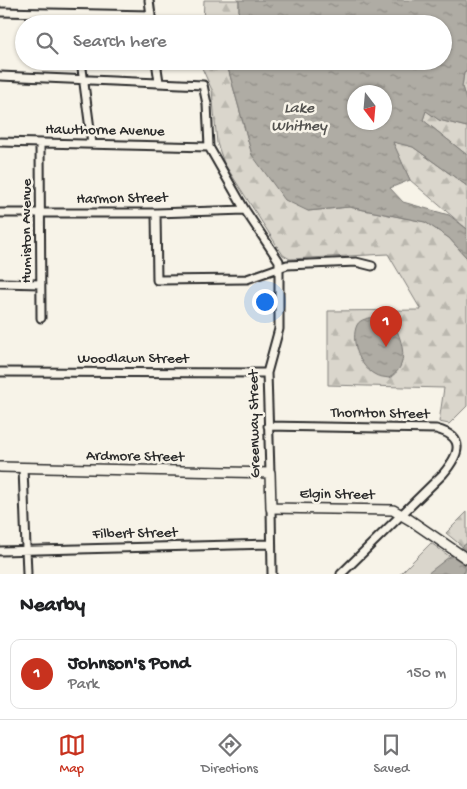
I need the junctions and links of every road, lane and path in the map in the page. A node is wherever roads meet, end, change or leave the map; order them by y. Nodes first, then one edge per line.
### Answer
1 (149, 0) edge
2 (0, 12) edge
3 (76, 14) joint
4 (114, 15) edge
5 (151, 15) edge
6 (82, 70) edge
7 (157, 70) edge
8 (0, 76) edge
9 (83, 78) junction
10 (159, 82) junction
11 (0, 142) edge
12 (40, 144) junction
13 (92, 144) junction
14 (209, 147) junction
15 (245, 210) junction
16 (0, 212) edge
17 (156, 213) junction
18 (40, 214) junction
19 (372, 266) dead end
20 (279, 268) junction
21 (0, 283) edge
22 (41, 284) junction
23 (41, 318) dead end
24 (0, 372) edge
25 (267, 373) junction
26 (268, 426) junction
27 (0, 467) edge
28 (23, 468) junction
29 (270, 473) junction
30 (271, 508) junction
31 (402, 515) junction
32 (271, 544) junction
33 (0, 551) edge
34 (26, 551) junction
35 (467, 559) edge
36 (27, 574) edge
37 (272, 574) edge
38 (341, 574) edge

1 - 5 street
2 - 3 street
3 - 4 street
6 - 9 street
7 - 10 street
8 - 9 street
9 - 10 street
9 - 13 street
10 - 14 street, Greenway Street
11 - 12 street, Hawthorne Avenue
12 - 13 street, Hawthorne Avenue
12 - 18 street, Humiston Avenue
13 - 14 street, Hawthorne Avenue
14 - 15 street, Greenway Street
15 - 17 street, Harmon Street
15 - 20 street, Greenway Street
16 - 18 street, Harmon Street
17 - 18 street, Harmon Street
17 - 20 street
18 - 22 street, Humiston Avenue
19 - 20 street
20 - 25 street, Greenway Street
21 - 22 street
22 - 23 street, Humiston Avenue
24 - 25 street, Woodlawn Street
25 - 26 street, Greenway Street
26 - 29 street, Greenway Street
26 - 31 street, Thornton Street
27 - 28 main road, Ardmore Street
28 - 29 main road, Ardmore Street
28 - 34 street
29 - 30 main road, Greenway Street
30 - 31 main road, Elgin Street
30 - 32 street, Greenway Street
31 - 35 main road
31 - 38 street, Thornton Street
32 - 34 street, Filbert Street
32 - 37 street, Greenway Street
33 - 34 street, Filbert Street
34 - 36 street

